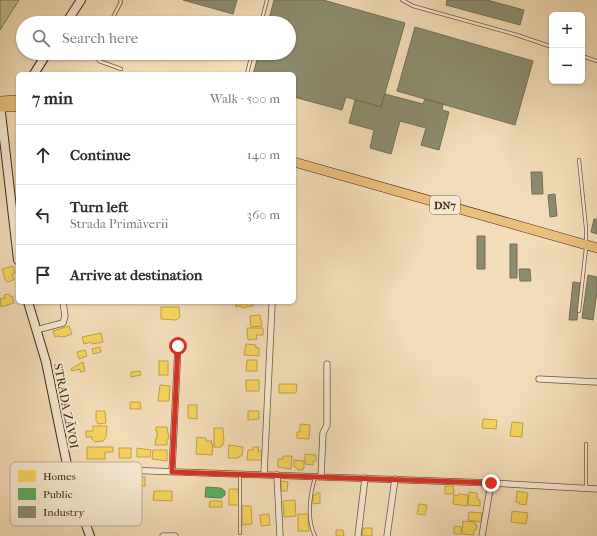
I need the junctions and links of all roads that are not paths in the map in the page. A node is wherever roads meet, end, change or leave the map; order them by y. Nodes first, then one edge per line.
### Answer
1 (81, 0) edge
2 (120, 0) edge
3 (267, 0) edge
4 (402, 0) edge
5 (71, 16) edge
6 (114, 16) edge
7 (263, 16) edge
8 (549, 46) edge
9 (585, 57) edge
10 (43, 60) edge
11 (98, 60) edge
12 (250, 60) edge
13 (597, 61) edge
14 (121, 69) dead end
15 (35, 72) edge
16 (247, 72) edge
17 (16, 100) edge
18 (0, 102) edge
19 (16, 108) edge
20 (0, 112) edge
21 (579, 160) dead end
22 (296, 163) edge
23 (16, 244) edge
24 (586, 245) junction
25 (597, 248) edge
26 (29, 304) edge
27 (63, 304) edge
28 (272, 305) dead end
29 (579, 311) dead end
30 (36, 330) junction
31 (178, 346) dead end
32 (327, 364) dead end
33 (539, 379) dead end
34 (597, 382) edge
35 (586, 444) dead end
36 (65, 462) edge
37 (142, 471) edge
38 (172, 472) junction
39 (240, 474) junction
40 (264, 474) junction
41 (278, 475) junction
42 (318, 476) junction
43 (365, 478) junction
44 (395, 479) junction
45 (491, 483) junction
46 (586, 488) junction
47 (597, 489) edge
48 (86, 526) edge
49 (240, 533) dead end
50 (90, 536) edge
51 (164, 536) edge
52 (175, 536) edge
53 (280, 536) edge
54 (315, 536) edge
55 (358, 536) edge
56 (387, 536) edge
57 (482, 536) edge

1 - 5 street
2 - 6 lane
3 - 7 lane
4 - 8 lane
9 - 13 lane
10 - 15 street
11 - 14 lane
12 - 16 lane
17 - 18 main road
18 - 20 street
19 - 20 main road
20 - 23 street
21 - 24 lane
22 - 24 main road, DN7
24 - 25 main road, DN7
24 - 29 lane
26 - 30 street, STRADA ZĂVOI
27 - 30 street
28 - 40 street
30 - 36 street, STRADA ZĂVOI
31 - 38 street
32 - 42 street
33 - 34 street
35 - 46 lane
37 - 38 street
38 - 39 street
39 - 40 street
39 - 49 lane
40 - 41 street
41 - 42 street
41 - 53 street
42 - 43 street
42 - 54 lane
43 - 44 street
43 - 55 street
44 - 45 street
44 - 56 street
45 - 46 street
45 - 57 street
46 - 47 street
48 - 50 street, STRADA ZĂVOI
51 - 52 street

